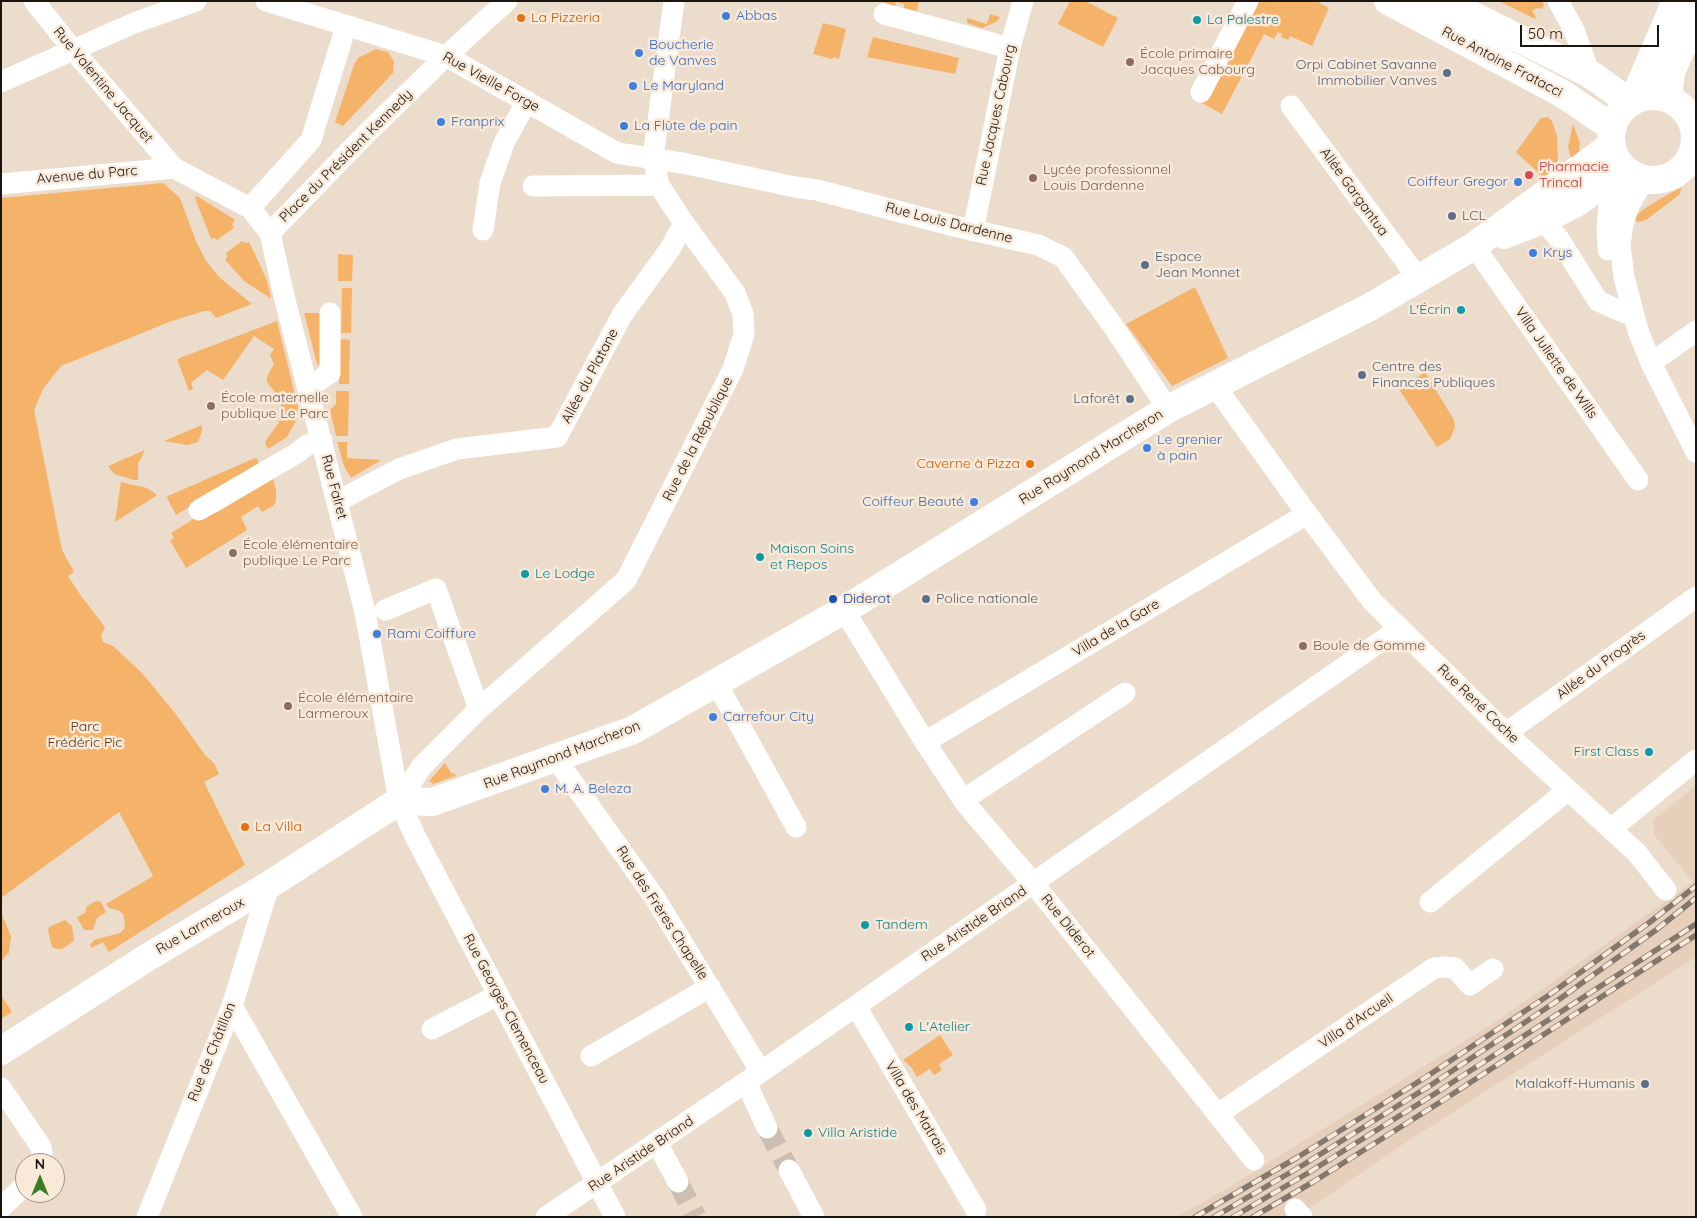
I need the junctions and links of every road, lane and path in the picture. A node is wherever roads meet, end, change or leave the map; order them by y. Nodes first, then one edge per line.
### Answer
1 (34, 1) edge
2 (196, 1) edge
3 (266, 1) edge
4 (506, 1) edge
5 (674, 1) edge
6 (1023, 1) edge
7 (1248, 1) edge
8 (1388, 1) edge
9 (1421, 1) edge
10 (1444, 1) edge
11 (1558, 1) edge
12 (1676, 1) edge
13 (884, 14) dead end
14 (1696, 16) edge
15 (346, 26) junction
16 (1536, 47) junction
17 (1010, 48) junction
18 (74, 51) junction
19 (446, 56) junction
20 (1590, 74) junction
21 (1, 82) edge
22 (1201, 92) dead end
23 (527, 102) junction
24 (1632, 102) junction
25 (1291, 106) dead end
26 (1689, 116) edge
27 (1623, 155) junction
28 (652, 158) junction
29 (1691, 165) edge
30 (174, 168) junction
31 (1, 184) edge
32 (659, 185) junction
33 (533, 186) dead end
34 (250, 208) junction
35 (1543, 220) junction
36 (684, 223) junction
37 (483, 230) dead end
38 (973, 231) junction
39 (270, 233) junction
40 (1474, 246) junction
41 (1418, 278) junction
42 (330, 312) dead end
43 (1625, 313) junction
44 (1638, 331) junction
45 (1696, 331) edge
46 (1651, 363) junction
47 (1215, 386) junction
48 (308, 388) junction
49 (1168, 409) junction
50 (1690, 425) edge
51 (322, 440) junction
52 (1696, 452) edge
53 (1638, 480) dead end
54 (338, 501) junction
55 (199, 510) dead end
56 (1307, 514) junction
57 (1696, 598) edge
58 (385, 610) dead end
59 (844, 610) junction
60 (1400, 628) junction
61 (716, 682) junction
62 (1125, 693) dead end
63 (479, 709) junction
64 (1506, 733) junction
65 (925, 742) junction
66 (556, 759) junction
67 (1696, 760) edge
68 (1568, 790) junction
69 (963, 800) junction
70 (399, 801) junction
71 (796, 827) dead end
72 (1611, 829) junction
73 (1034, 884) junction
74 (269, 885) junction
75 (1666, 890) dead end
76 (1430, 902) dead end
77 (1493, 969) dead end
78 (710, 987) junction
79 (498, 995) junction
80 (232, 1006) junction
81 (856, 1006) junction
82 (432, 1029) dead end
83 (1, 1051) edge
84 (591, 1056) dead end
85 (754, 1077) junction
86 (1, 1088) edge
87 (1218, 1114) junction
88 (768, 1128) tunnel mouth
89 (657, 1143) junction
90 (42, 1153) edge
91 (1254, 1160) dead end
92 (789, 1170) tunnel mouth
93 (678, 1182) tunnel mouth
94 (598, 1183) junction
95 (15, 1195) edge
96 (1, 1208) edge
97 (976, 1210) dead end
98 (147, 1217) edge
99 (352, 1217) edge
100 (546, 1217) edge
101 (615, 1217) edge
102 (814, 1217) edge

1 - 18 street, Rue Valentine Jacquet
2 - 18 street
3 - 15 street, Rue Vieille Forge
4 - 19 street, Place du Président Kennedy
5 - 28 street, Rue de la République
6 - 17 street, Rue Jacques Cabourg
7 - 22 street
8 - 27 main road, Rue Antoine Fratacci
9 - 16 street, Rue Antoine Fratacci
10 - 16 main road, Rue Antoine Fratacci
11 - 20 street
12 - 24 main road
13 - 17 street
14 - 26 main road
15 - 19 street, Rue Vieille Forge
15 - 34 street
16 - 20 main road, Rue Antoine Fratacci
17 - 38 street, Rue Jacques Cabourg
18 - 21 street
18 - 30 street, Rue Valentine Jacquet
19 - 23 street, Rue Vieille Forge
19 - 39 street, Place du Président Kennedy
20 - 24 main road, Rue Antoine Fratacci
23 - 28 street, Rue Vieille Forge
23 - 37 street
24 - 26 main road
24 - 27 main road
25 - 41 street, Allée Gargantua
26 - 29 main road
27 - 29 main road
27 - 35 main road, Rue Raymond Marcheron
27 - 40 main road, Rue Raymond Marcheron
27 - 43 street
27 - 44 street
28 - 32 street, Rue de la République
28 - 38 street, Rue Louis Dardenne
30 - 31 street, Avenue du Parc
30 - 34 street, Place du Président Kennedy
32 - 33 street
32 - 36 street, Rue de la République
34 - 39 street, Place du Président Kennedy
35 - 40 main road, Rue Raymond Marcheron
35 - 43 street
36 - 54 street, Allée du Platane
36 - 63 street, Rue de la République
38 - 49 street, Rue Louis Dardenne
39 - 48 street, Rue Falret
40 - 41 main road, Rue Raymond Marcheron
40 - 53 street, Villa Juliette de Wills
41 - 47 main road, Rue Raymond Marcheron
42 - 48 street
43 - 44 street
44 - 46 street
45 - 46 street
46 - 50 street
47 - 49 main road, Rue Raymond Marcheron
47 - 56 street, Rue René Coche
48 - 51 street, Rue Falret
49 - 59 main road, Rue Raymond Marcheron
50 - 52 street
51 - 54 street, Rue Falret
51 - 55 street
54 - 70 street, Rue Falret
56 - 60 street, Rue René Coche
56 - 65 street, Villa de la Gare
57 - 64 street, Allée du Progrès
58 - 63 street
59 - 61 main road, Rue Raymond Marcheron
59 - 65 street, Rue Diderot
60 - 64 street, Rue René Coche
60 - 73 street, Rue Aristide Briand
61 - 66 main road, Rue Raymond Marcheron
61 - 71 street
62 - 69 street
63 - 70 street, Rue de la République
64 - 68 street, Rue René Coche
65 - 69 street, Rue Diderot
66 - 70 main road, Rue Raymond Marcheron
66 - 78 street, Rue des Frères Chapelle
67 - 72 street
68 - 72 street, Rue René Coche
68 - 76 street
69 - 73 street, Rue Diderot
70 - 74 main road, Rue Larmeroux
70 - 79 street, Rue Georges Clemenceau
72 - 75 street, Rue René Coche
73 - 81 street, Rue Aristide Briand
73 - 87 street, Rue Diderot
74 - 80 street, Rue de Châtillon
74 - 83 main road, Rue Larmeroux
77 - 87 street, Villa d'Arcueil
78 - 84 street
78 - 85 street, Rue des Frères Chapelle
79 - 82 street
79 - 94 street, Rue Georges Clemenceau
80 - 98 street, Rue de Châtillon
80 - 99 street
81 - 85 street, Rue Aristide Briand
81 - 97 street, Villa des Matrais
85 - 88 street, Rue des Frères Chapelle
85 - 89 street, Rue Aristide Briand
86 - 90 street
87 - 91 street, Rue Diderot
89 - 93 street
89 - 94 street, Rue Aristide Briand
92 - 102 street
94 - 100 street, Rue Aristide Briand
94 - 101 street, Rue Georges Clemenceau
95 - 96 street

